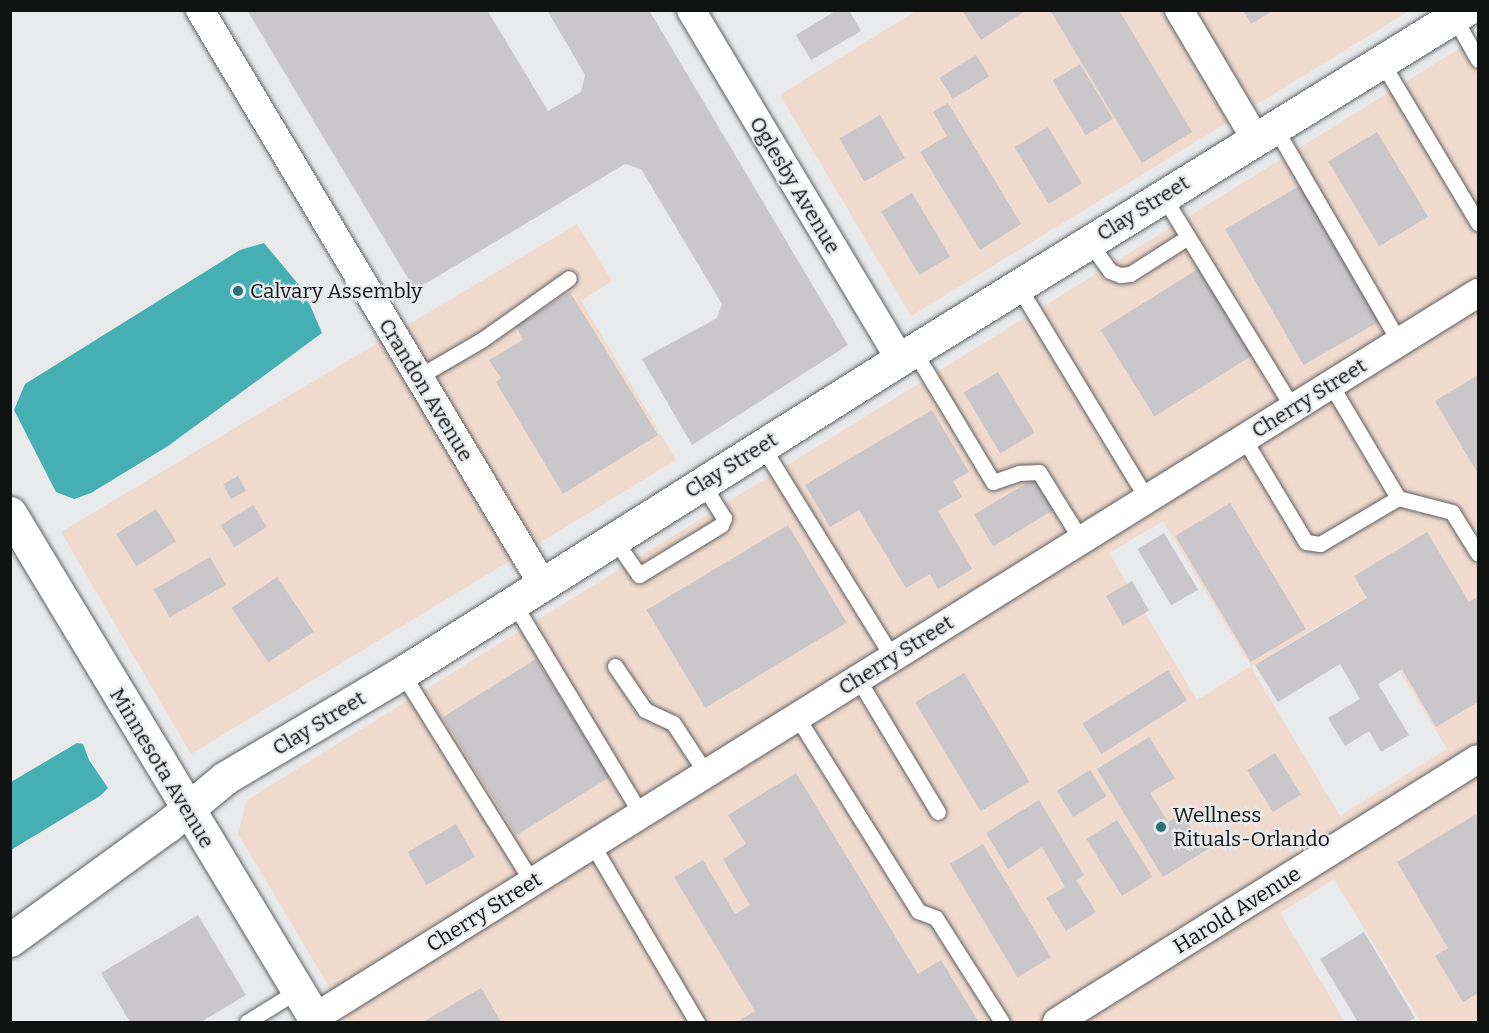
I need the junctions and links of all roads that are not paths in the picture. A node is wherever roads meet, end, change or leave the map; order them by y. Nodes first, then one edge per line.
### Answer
1 (200, 10) edge
2 (691, 10) edge
3 (1179, 10) edge
4 (1459, 14) edge
5 (1479, 60) edge
6 (1381, 61) junction
7 (1265, 132) junction
8 (1163, 196) junction
9 (1479, 223) edge
10 (1188, 237) junction
11 (1089, 242) junction
12 (569, 278) dead end
13 (1018, 286) junction
14 (1479, 293) edge
15 (1399, 342) junction
16 (907, 355) junction
17 (418, 377) junction
18 (1331, 385) junction
19 (1293, 408) junction
20 (1244, 439) junction
21 (762, 446) junction
22 (702, 483) junction
23 (1398, 498) junction
24 (1147, 499) junction
25 (10, 513) edge
26 (614, 539) junction
27 (1081, 540) junction
28 (1479, 554) edge
29 (542, 584) junction
30 (513, 602) junction
31 (892, 658) junction
32 (615, 666) dead end
33 (402, 673) junction
34 (858, 679) junction
35 (797, 717) junction
36 (1479, 759) edge
37 (706, 773) junction
38 (186, 810) junction
39 (938, 812) dead end
40 (641, 814) junction
41 (592, 844) junction
42 (532, 882) junction
43 (10, 940) edge
44 (309, 1010) edge
45 (247, 1023) edge
46 (697, 1023) edge
47 (1002, 1023) edge
48 (1057, 1023) edge

1 - 17 street, Crandon Avenue
2 - 16 street, Oglesby Avenue
3 - 7 street
4 - 5 lane
4 - 6 street, Clay Street
6 - 7 street, Clay Street
6 - 9 lane
7 - 8 street, Clay Street
7 - 15 lane
8 - 10 lane
8 - 11 street, Clay Street
10 - 11 lane
10 - 19 lane
11 - 13 street, Clay Street
12 - 17 lane
13 - 16 street, Clay Street
13 - 24 lane
14 - 15 street, Cherry Street
15 - 18 street, Cherry Street
16 - 21 street, Clay Street
16 - 27 lane
17 - 29 street, Crandon Avenue
18 - 19 street, Cherry Street
18 - 23 lane
19 - 20 street, Cherry Street
20 - 23 lane
20 - 24 street, Cherry Street
21 - 22 street, Clay Street
21 - 31 lane
22 - 26 street, Clay Street
22 - 26 lane
23 - 28 lane
24 - 27 street, Cherry Street
25 - 38 street, Minnesota Avenue
26 - 29 street, Clay Street
27 - 31 street, Cherry Street
29 - 30 street, Clay Street
30 - 33 street, Clay Street
30 - 40 lane
31 - 34 street, Cherry Street
32 - 37 lane
33 - 38 street, Clay Street
33 - 42 lane
34 - 35 street, Cherry Street
34 - 39 lane
35 - 37 street, Cherry Street
35 - 47 lane
36 - 48 street, Harold Avenue
37 - 40 street, Cherry Street
38 - 43 street, Clay Street
38 - 44 street, Minnesota Avenue
40 - 41 street, Cherry Street
41 - 42 street, Cherry Street
41 - 46 lane
42 - 44 street, Cherry Street
44 - 45 lane

